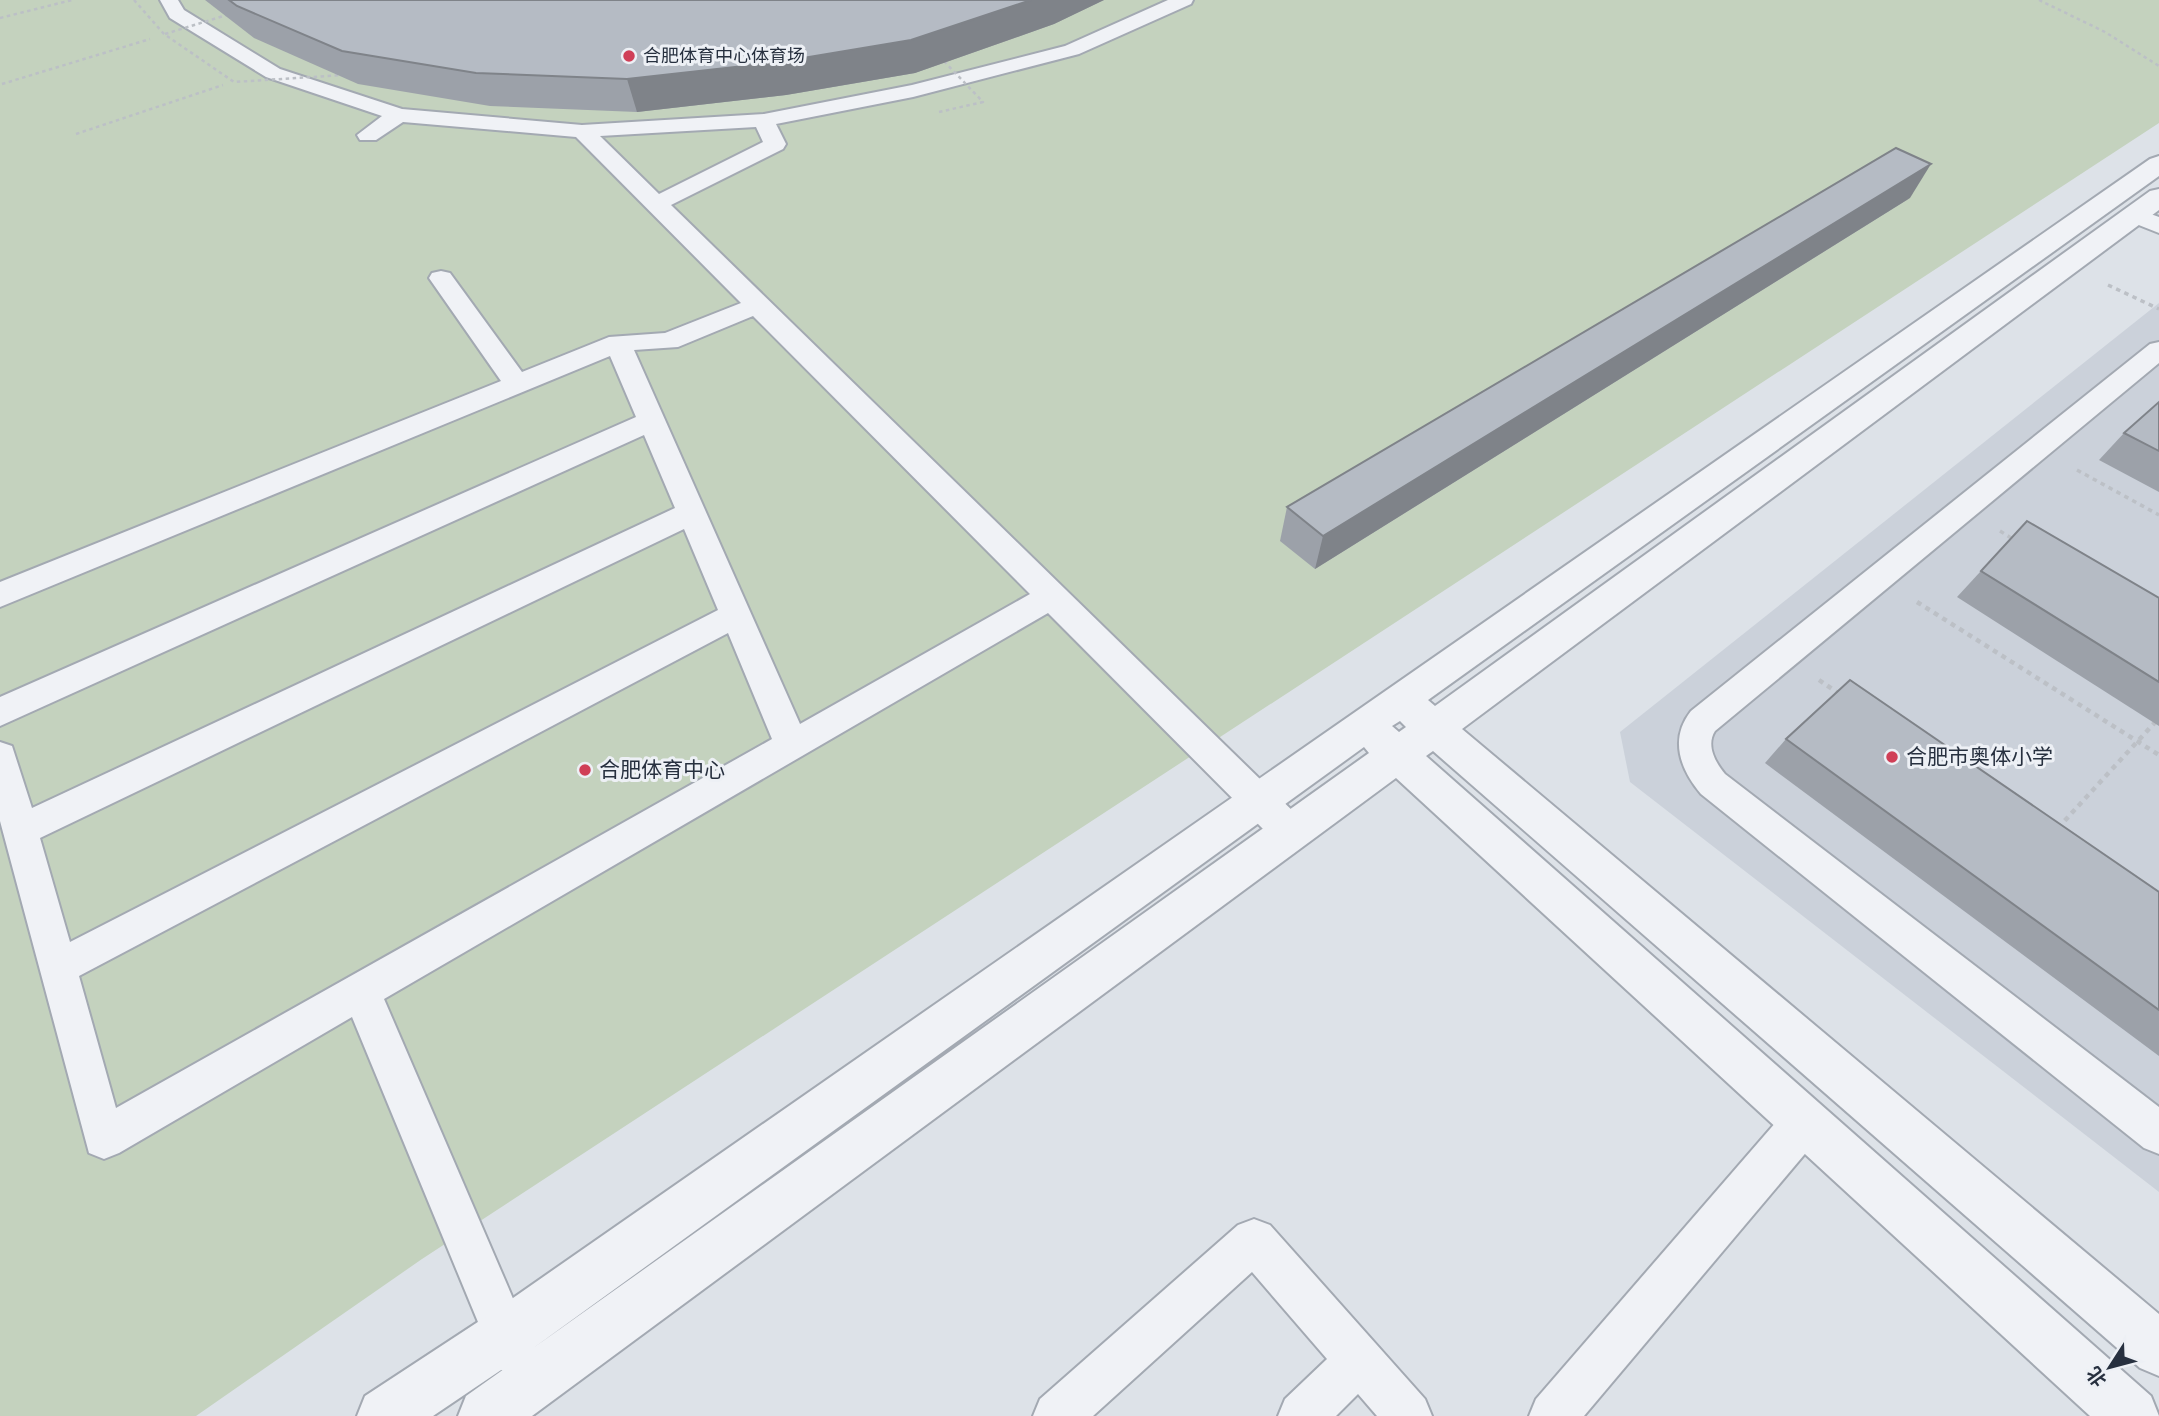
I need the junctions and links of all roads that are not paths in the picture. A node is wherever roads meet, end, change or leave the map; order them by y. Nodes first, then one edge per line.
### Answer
1 (169, 0) edge
2 (1184, 0) edge
3 (399, 115) junction
4 (764, 120) junction
5 (582, 131) junction
6 (368, 135) dead end
7 (2159, 164) edge
8 (656, 204) junction
9 (2151, 213) edge
10 (441, 278) dead end
11 (757, 304) junction
12 (618, 343) junction
13 (2159, 350) edge
14 (516, 383) junction
15 (651, 421) junction
16 (691, 513) junction
17 (0, 595) edge
18 (1052, 596) junction
19 (735, 615) junction
20 (0, 712) edge
21 (1399, 726) junction
22 (792, 745) junction
23 (0, 755) edge
24 (1258, 800) junction
25 (21, 830) junction
26 (1291, 833) junction
27 (59, 967) junction
28 (361, 992) junction
29 (1805, 1121) junction
30 (2159, 1133) edge
31 (506, 1335) junction
32 (2159, 1349) edge
33 (1359, 1360) junction
34 (528, 1386) junction
35 (385, 1416) edge
36 (486, 1416) edge
37 (1057, 1416) edge
38 (1302, 1416) edge
39 (1408, 1416) edge
40 (1553, 1416) edge
41 (2131, 1416) edge

1 - 3 lane
2 - 4 lane
3 - 5 lane
3 - 6 lane
4 - 5 lane
4 - 8 lane
5 - 8 lane
7 - 21 street
8 - 11 lane
9 - 21 street
10 - 14 lane
11 - 12 lane
11 - 18 lane
12 - 14 lane
12 - 15 lane
13 - 30 lane
14 - 17 lane
15 - 16 lane
15 - 20 lane
16 - 19 lane
16 - 25 lane
18 - 22 lane
18 - 24 lane
19 - 22 lane
19 - 27 lane
21 - 24 street
21 - 26 street
21 - 29 street
21 - 32 street
22 - 28 lane
23 - 25 lane
24 - 26 lane
24 - 31 street
25 - 27 lane
26 - 34 street
27 - 28 lane
28 - 31 lane
29 - 40 lane
29 - 41 street
31 - 34 lane
31 - 35 street
33 - 37 lane
33 - 38 lane
33 - 39 lane
34 - 36 street

